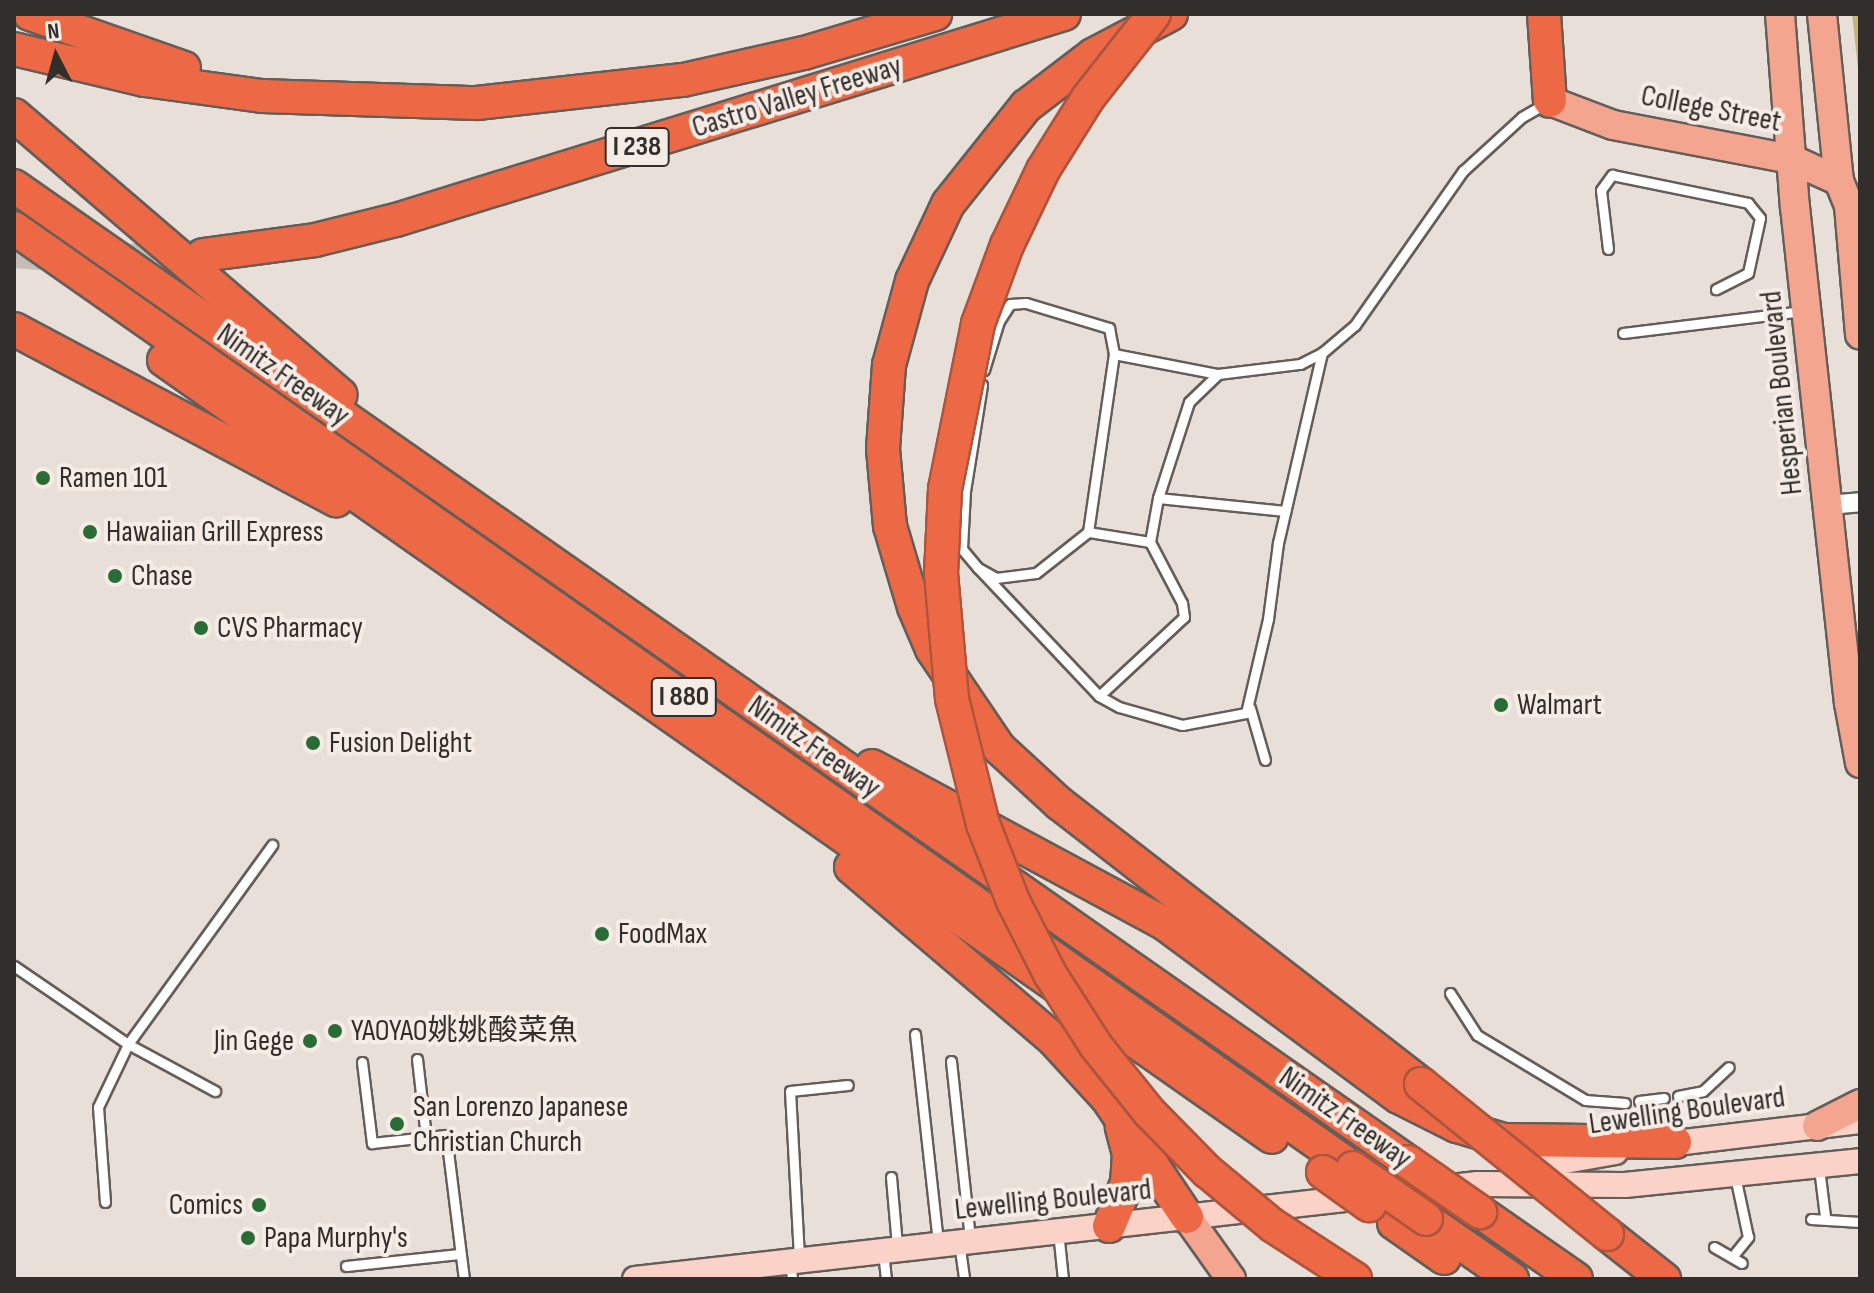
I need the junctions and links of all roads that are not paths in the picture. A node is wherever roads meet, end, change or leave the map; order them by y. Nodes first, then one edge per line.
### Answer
1 (30, 14) edge
2 (935, 14) edge
3 (1064, 14) edge
4 (1154, 14) edge
5 (1171, 14) edge
6 (1544, 14) edge
7 (1780, 14) edge
8 (1822, 14) edge
9 (14, 49) edge
10 (262, 96) junction
11 (1550, 101) junction
12 (14, 115) edge
13 (1791, 159) junction
14 (1849, 182) edge
15 (14, 186) edge
16 (14, 228) edge
17 (1608, 249) dead end
18 (14, 255) edge
19 (203, 255) tunnel mouth
20 (1716, 289) dead end
21 (1807, 311) junction
22 (14, 329) edge
23 (1623, 333) dead end
24 (1860, 335) edge
25 (1322, 353) junction
26 (1114, 354) junction
27 (1218, 374) junction
28 (448, 491) junction
29 (1158, 498) junction
30 (1860, 502) edge
31 (1828, 505) junction
32 (1285, 511) junction
33 (1088, 532) junction
34 (408, 533) junction
35 (1150, 542) junction
36 (978, 568) junction
37 (565, 644) junction
38 (708, 673) junction
39 (1099, 696) junction
40 (1250, 708) junction
41 (1265, 760) dead end
42 (1860, 763) edge
43 (272, 845) dead end
44 (14, 966) edge
45 (1450, 993) dead end
46 (915, 1034) dead end
47 (128, 1044) junction
48 (417, 1059) dead end
49 (951, 1061) dead end
50 (362, 1062) dead end
51 (1729, 1067) dead end
52 (848, 1085) dead end
53 (215, 1091) dead end
54 (1678, 1096) dead end
55 (1664, 1098) dead end
56 (1639, 1101) dead end
57 (1625, 1103) dead end
58 (1860, 1104) edge
59 (1120, 1120) junction
60 (1860, 1121) edge
61 (1817, 1126) junction
62 (426, 1137) junction
63 (1675, 1142) junction
64 (1860, 1161) edge
65 (1819, 1166) junction
66 (1338, 1170) junction
67 (1735, 1175) junction
68 (891, 1177) dead end
69 (1479, 1198) junction
70 (105, 1202) dead end
71 (1825, 1216) junction
72 (1187, 1217) junction
73 (1811, 1219) dead end
74 (1860, 1222) edge
75 (1109, 1226) junction
76 (1058, 1231) junction
77 (956, 1243) junction
78 (1714, 1247) dead end
79 (890, 1250) junction
80 (459, 1254) junction
81 (1732, 1257) junction
82 (1742, 1263) dead end
83 (346, 1266) dead end
84 (794, 1267) edge
85 (766, 1272) edge
86 (464, 1279) edge
87 (635, 1279) edge
88 (886, 1279) edge
89 (964, 1279) edge
90 (1063, 1279) edge
91 (1231, 1279) edge
92 (1355, 1279) edge
93 (1473, 1279) edge
94 (1512, 1279) edge
95 (1576, 1279) edge
96 (1664, 1279) edge

1 - 10 highway
2 - 10 highway, Castro Valley Freeway / I 238
3 - 19 highway, Castro Valley Freeway / I 238
4 - 92 highway, bridge
5 - 96 highway, bridge
6 - 11 highway
7 - 13 main road, Hesperian Boulevard
8 - 14 main road
9 - 10 highway
11 - 13 main road, College Street
11 - 25 lane
12 - 28 highway
13 - 14 main road, College Street
13 - 21 main road, Hesperian Boulevard
14 - 24 main road
15 - 28 highway, Nimitz Freeway / I 880
16 - 66 highway, I 880
17 - 20 lane
18 - 34 highway, Nimitz Freeway / I 880
21 - 23 lane
21 - 31 main road, Hesperian Boulevard
22 - 34 highway
25 - 27 lane
25 - 32 lane
26 - 27 lane
26 - 33 lane
26 - 36 lane
27 - 29 lane
28 - 38 highway, Nimitz Freeway / I 880
29 - 32 lane
29 - 35 lane
30 - 31 street
31 - 42 main road, Hesperian Boulevard
32 - 40 lane
33 - 35 lane
33 - 36 lane
34 - 37 highway, Nimitz Freeway / I 880
35 - 39 lane
36 - 39 lane
37 - 59 highway
37 - 66 highway, Nimitz Freeway / I 880
38 - 63 highway
38 - 69 highway, Nimitz Freeway / I 880, bridge
39 - 40 lane
40 - 41 lane
43 - 47 lane
44 - 47 lane
45 - 57 lane
46 - 77 lane
47 - 53 lane
47 - 70 lane
48 - 62 lane
49 - 77 lane
50 - 62 lane
51 - 54 lane
52 - 84 lane
55 - 56 lane
58 - 61 main road
59 - 72 highway
59 - 75 highway
60 - 61 main road, Lewelling Boulevard
61 - 63 main road, Lewelling Boulevard
62 - 80 lane
63 - 69 main road, Lewelling Boulevard
64 - 65 main road, Lewelling Boulevard
65 - 67 main road, Lewelling Boulevard
65 - 71 lane
66 - 93 highway, Nimitz Freeway / I 880, bridge
66 - 94 highway, I 880, bridge
67 - 69 main road, Lewelling Boulevard
67 - 81 lane
68 - 79 lane
69 - 72 main road, Lewelling Boulevard
69 - 95 highway, Nimitz Freeway / I 880
71 - 73 lane
71 - 74 lane
72 - 75 main road, Lewelling Boulevard
72 - 91 main road
75 - 76 main road, Lewelling Boulevard
76 - 77 main road, Lewelling Boulevard
76 - 90 lane
77 - 79 main road, Lewelling Boulevard
77 - 89 lane
78 - 81 lane
79 - 84 main road, Lewelling Boulevard
79 - 88 lane
80 - 83 lane
80 - 86 lane
81 - 82 lane
84 - 85 main road, Lewelling Boulevard
85 - 87 main road, Lewelling Boulevard

